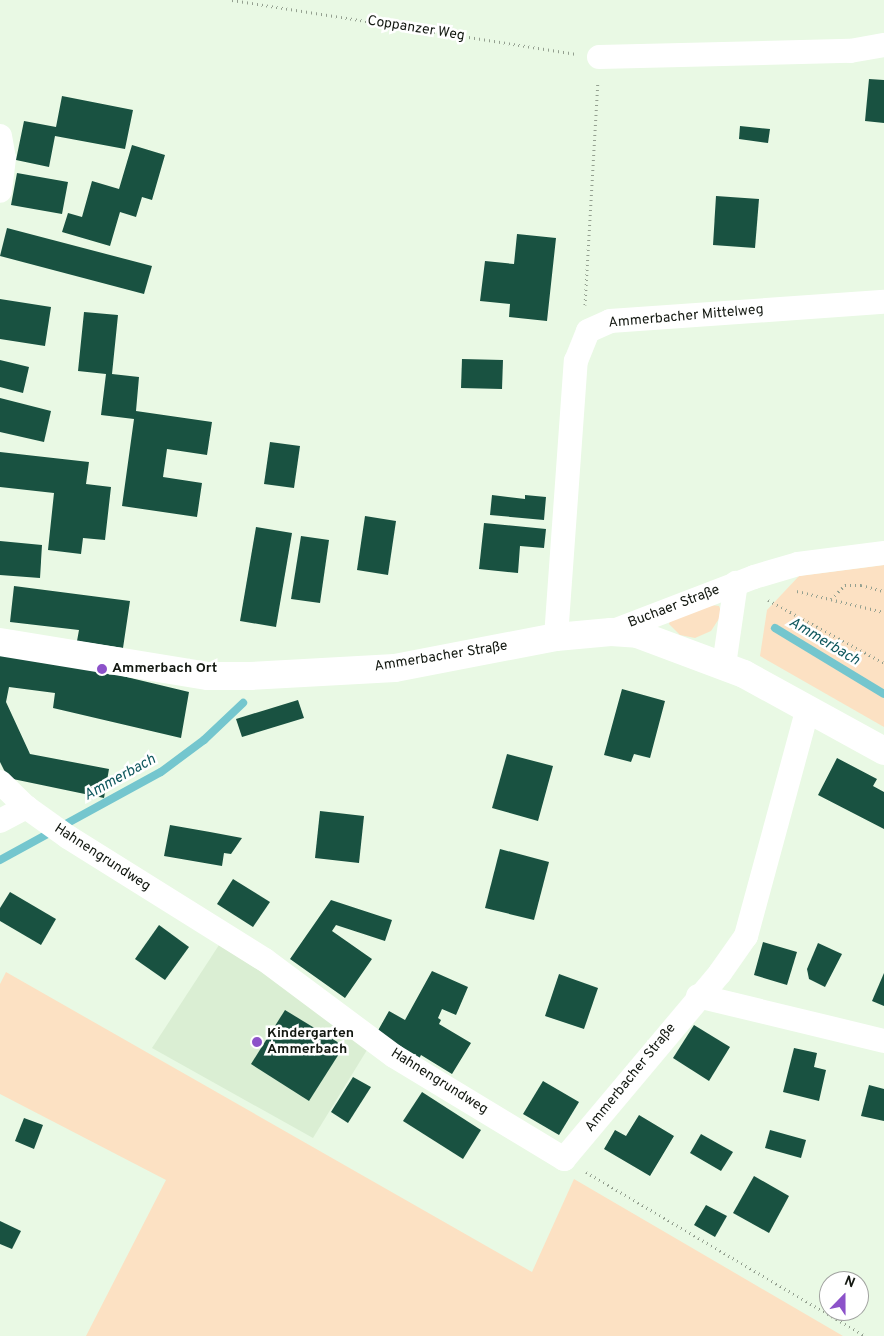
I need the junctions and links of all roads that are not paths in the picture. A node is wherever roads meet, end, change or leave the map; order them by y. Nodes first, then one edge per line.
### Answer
1 (884, 46) edge
2 (599, 57) road end
3 (0, 136) edge
4 (0, 191) edge
5 (884, 302) edge
6 (884, 553) edge
7 (736, 583) junction
8 (611, 632) junction
9 (556, 637) junction
10 (0, 642) edge
11 (724, 665) junction
12 (808, 708) junction
13 (884, 751) edge
14 (0, 782) edge
15 (34, 812) junction
16 (0, 821) edge
17 (698, 996) junction
18 (884, 1041) edge
19 (564, 1159) joint

1 - 2 street
3 - 4 street
5 - 9 street, Ammerbacher Mittelweg
6 - 7 street, Buchaer Straße
7 - 8 street, Buchaer Straße
7 - 11 street, Buchaer Straße
8 - 9 main road, Ammerbacher Straße
8 - 11 main road, Ammerbacher Straße
9 - 10 main road, Ammerbacher Straße
11 - 12 main road, Ammerbacher Straße
12 - 13 main road, Ammerbacher Straße
12 - 17 street, Ammerbacher Straße
14 - 15 street, Hahnengrundweg
15 - 16 street
15 - 19 street, Hahnengrundweg
17 - 18 street
17 - 19 street, Ammerbacher Straße

